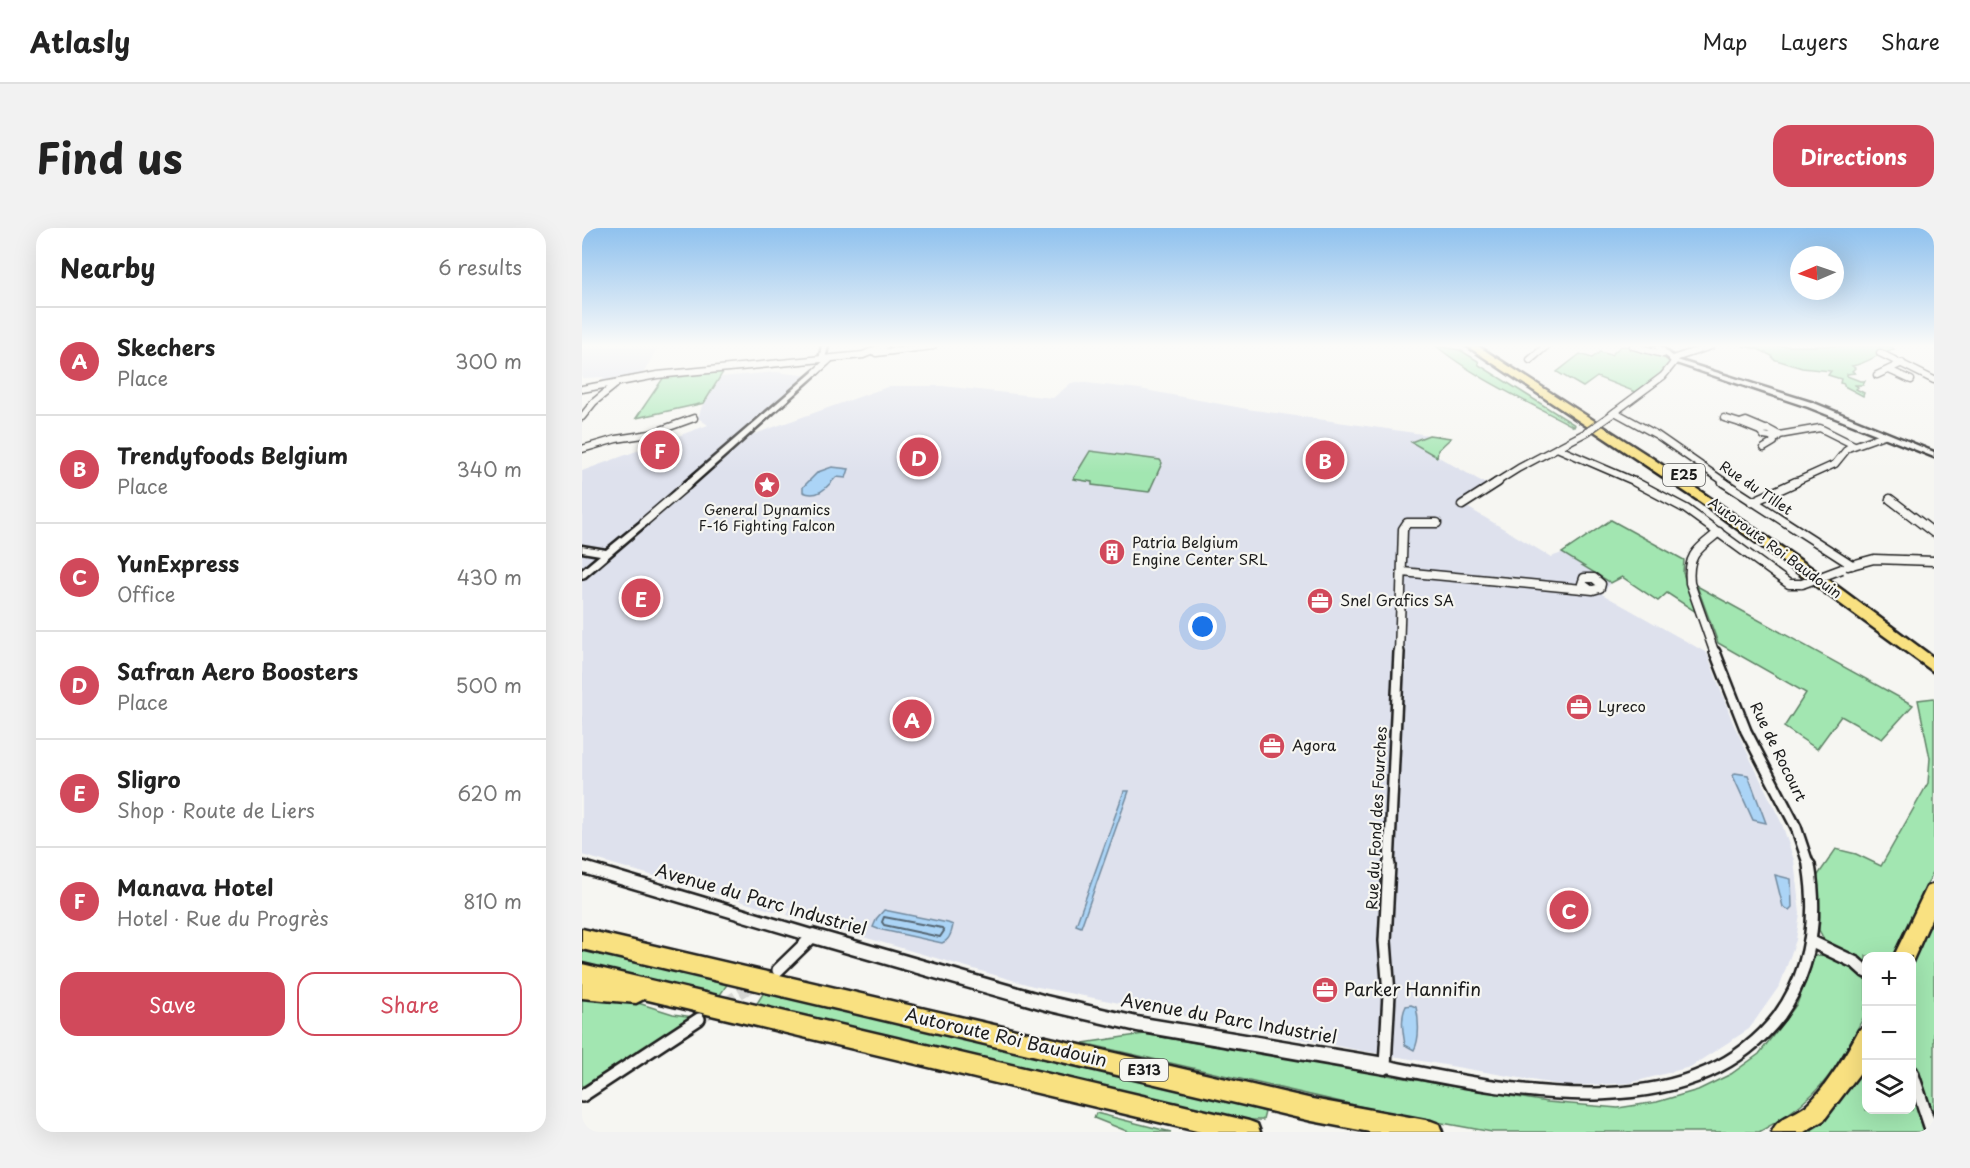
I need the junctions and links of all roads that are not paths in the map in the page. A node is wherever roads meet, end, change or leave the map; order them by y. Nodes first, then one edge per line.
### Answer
1 (612, 388) edge
2 (794, 388) edge
3 (1538, 388) edge
4 (1549, 388) edge
5 (1647, 388) edge
6 (1760, 388) edge
7 (1613, 414) junction
8 (582, 417) edge
9 (694, 418) dead end
10 (1724, 418) dead end
11 (1884, 435) junction
12 (1776, 437) junction
13 (1854, 445) junction
14 (1557, 448) junction
15 (1764, 448) dead end
16 (582, 449) edge
17 (1934, 456) edge
18 (686, 486) joint
19 (1890, 499) dead end
20 (1752, 502) junction
21 (1462, 505) dead end
22 (644, 522) joint
23 (1437, 523) dead end
24 (1719, 532) junction
25 (1934, 533) edge
26 (582, 549) edge
27 (608, 553) junction
28 (1932, 563) edge
29 (1852, 565) junction
30 (1402, 572) junction
31 (582, 575) edge
32 (1589, 590) dead end
33 (1930, 659) edge
34 (1934, 671) edge
35 (582, 867) edge
36 (1934, 893) edge
37 (582, 927) edge
38 (813, 936) junction
39 (582, 939) edge
40 (1810, 941) junction
41 (607, 945) junction
42 (1906, 952) edge
43 (1862, 968) edge
44 (778, 970) tunnel mouth
45 (582, 974) edge
46 (582, 988) edge
47 (657, 992) junction
48 (699, 1019) tunnel mouth
49 (1862, 1044) edge
50 (1386, 1066) junction
51 (1916, 1086) edge
52 (582, 1096) edge
53 (1249, 1132) edge
54 (1431, 1132) edge
55 (1783, 1132) edge
56 (1932, 1132) edge

1 - 8 street
2 - 18 street
3 - 33 highway, Autoroute Roi Baudouin / E25
4 - 33 highway, Autoroute Roi Baudouin / E25
5 - 7 street
6 - 11 street
7 - 14 street, bridge
7 - 20 street, Rue du Tillet
9 - 16 street
10 - 12 street
11 - 13 street
11 - 17 street
12 - 13 street
12 - 15 street
13 - 20 street
14 - 21 street
14 - 24 street
18 - 22 street
19 - 25 street
20 - 29 street, Rue du Tillet
22 - 27 street
23 - 30 street, Rue du Fond des Fourches
24 - 29 street, bridge
24 - 40 street, Rue de Rocourt
26 - 27 street
27 - 31 street
28 - 29 street
30 - 32 street
30 - 50 street, Rue du Fond des Fourches
33 - 34 highway
35 - 38 street, Avenue du Parc Industriel
36 - 42 highway
37 - 41 highway
38 - 44 street
38 - 50 street, Avenue du Parc Industriel
39 - 41 highway, Autoroute Roi Baudouin / E313
40 - 43 street
40 - 50 street, Avenue du Parc Industriel
41 - 54 highway, Autoroute Roi Baudouin / E313
45 - 47 highway, E313
46 - 47 highway
47 - 53 highway, E313
48 - 52 street
49 - 55 highway
51 - 56 street

